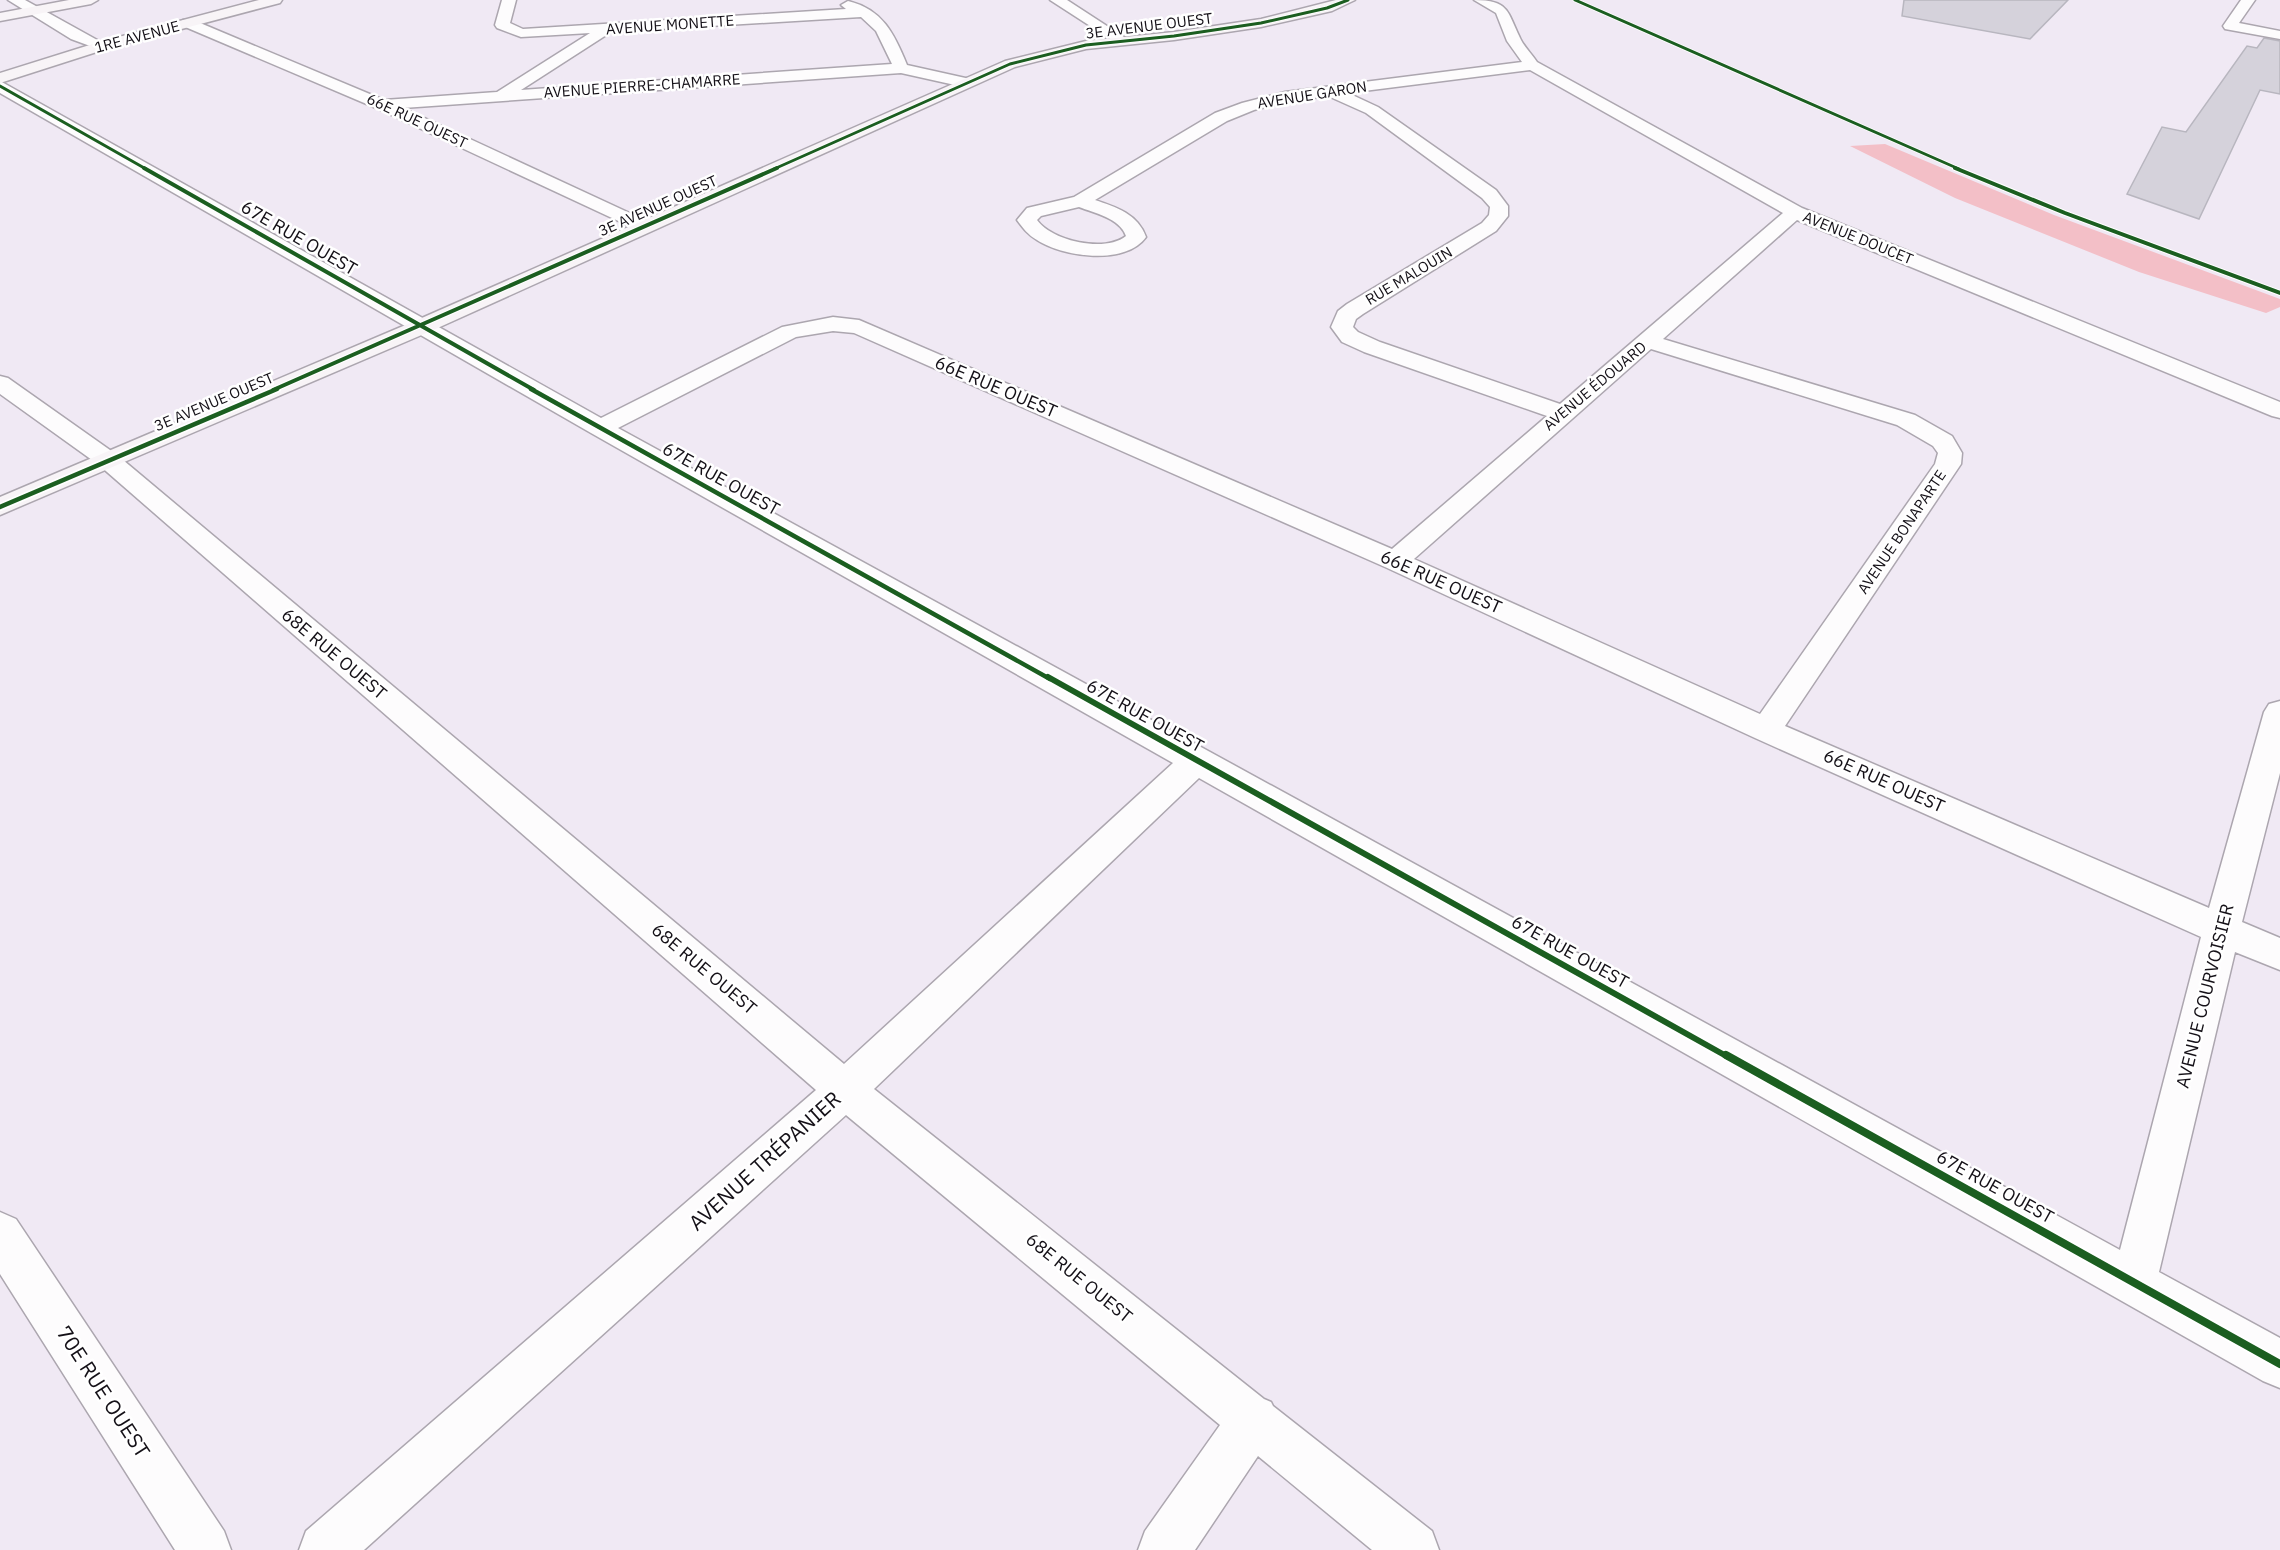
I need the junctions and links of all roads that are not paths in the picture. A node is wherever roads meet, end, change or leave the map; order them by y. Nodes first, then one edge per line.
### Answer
1 (15, 0) edge
2 (91, 0) edge
3 (275, 0) edge
4 (509, 0) edge
5 (832, 0) edge
6 (1058, 0) edge
7 (1348, 0) edge
8 (1481, 0) edge
9 (2248, 0) edge
10 (251, 2) edge
11 (33, 11) junction
12 (867, 12) junction
13 (0, 17) edge
14 (188, 23) junction
15 (608, 29) junction
16 (2280, 34) edge
17 (1123, 40) junction
18 (101, 46) junction
19 (1532, 65) junction
20 (901, 68) junction
21 (0, 78) edge
22 (964, 82) junction
23 (0, 86) edge
24 (1330, 91) junction
25 (500, 96) junction
26 (382, 105) junction
27 (1080, 201) junction
28 (1795, 212) junction
29 (642, 226) junction
30 (423, 326) junction
31 (1648, 341) junction
32 (0, 383) edge
33 (2280, 411) edge
34 (1562, 413) junction
35 (600, 428) junction
36 (108, 460) junction
37 (0, 507) edge
38 (1395, 561) junction
39 (2280, 712) edge
40 (1766, 730) junction
41 (1195, 762) junction
42 (2222, 928) junction
43 (2280, 955) edge
44 (845, 1090) junction
45 (0, 1234) edge
46 (2134, 1282) junction
47 (2280, 1364) edge
48 (1254, 1419) junction
49 (205, 1550) edge
50 (325, 1550) edge
51 (1164, 1550) edge
52 (1413, 1550) edge

1 - 11 street
2 - 11 street
3 - 10 street, 1RE AVENUE
4 - 15 street, AVENUE MONETTE
5 - 12 street
6 - 17 street
7 - 17 street, 3E AVENUE OUEST
8 - 19 street, AVENUE DOUCET
9 - 16 street
10 - 14 street, 1RE AVENUE
11 - 13 street
11 - 18 street
12 - 15 street, AVENUE MONETTE
12 - 20 street
14 - 18 street, 1RE AVENUE
14 - 26 street, 66E RUE OUEST
15 - 25 street
17 - 22 street, 3E AVENUE OUEST
18 - 21 street, 1RE AVENUE
19 - 24 street, AVENUE GARON
19 - 28 street, AVENUE DOUCET
20 - 22 street, AVENUE PIERRE-CHAMARRE
20 - 25 street, AVENUE PIERRE-CHAMARRE
22 - 29 street, 3E AVENUE OUEST
23 - 30 street, 67E RUE OUEST
24 - 27 street, AVENUE GARON
24 - 34 street, RUE MALOUIN
25 - 26 street, AVENUE PIERRE-CHAMARRE
26 - 29 street, 66E RUE OUEST
27 - 27 street, AVENUE GARON
28 - 31 street, AVENUE ÉDOUARD
28 - 33 street, AVENUE DOUCET
29 - 30 street, 3E AVENUE OUEST
30 - 35 street, 67E RUE OUEST
30 - 36 street, 3E AVENUE OUEST
31 - 34 street, AVENUE ÉDOUARD
31 - 40 street, AVENUE BONAPARTE
32 - 36 street, 68E RUE OUEST
34 - 38 street, AVENUE ÉDOUARD
35 - 38 street, 66E RUE OUEST
35 - 41 street, 67E RUE OUEST
36 - 37 street, 3E AVENUE OUEST
36 - 44 street, 68E RUE OUEST
38 - 40 street, 66E RUE OUEST
39 - 42 street, AVENUE COURVOISIER
40 - 42 street, 66E RUE OUEST
41 - 44 street, AVENUE TRÉPANIER
41 - 46 street, 67E RUE OUEST
42 - 43 street, 66E RUE OUEST
42 - 46 street, AVENUE COURVOISIER
44 - 48 street, 68E RUE OUEST
44 - 50 street, AVENUE TRÉPANIER
45 - 49 street, 70E RUE OUEST
46 - 47 street, 67E RUE OUEST
48 - 51 street
48 - 52 street, 68E RUE OUEST

